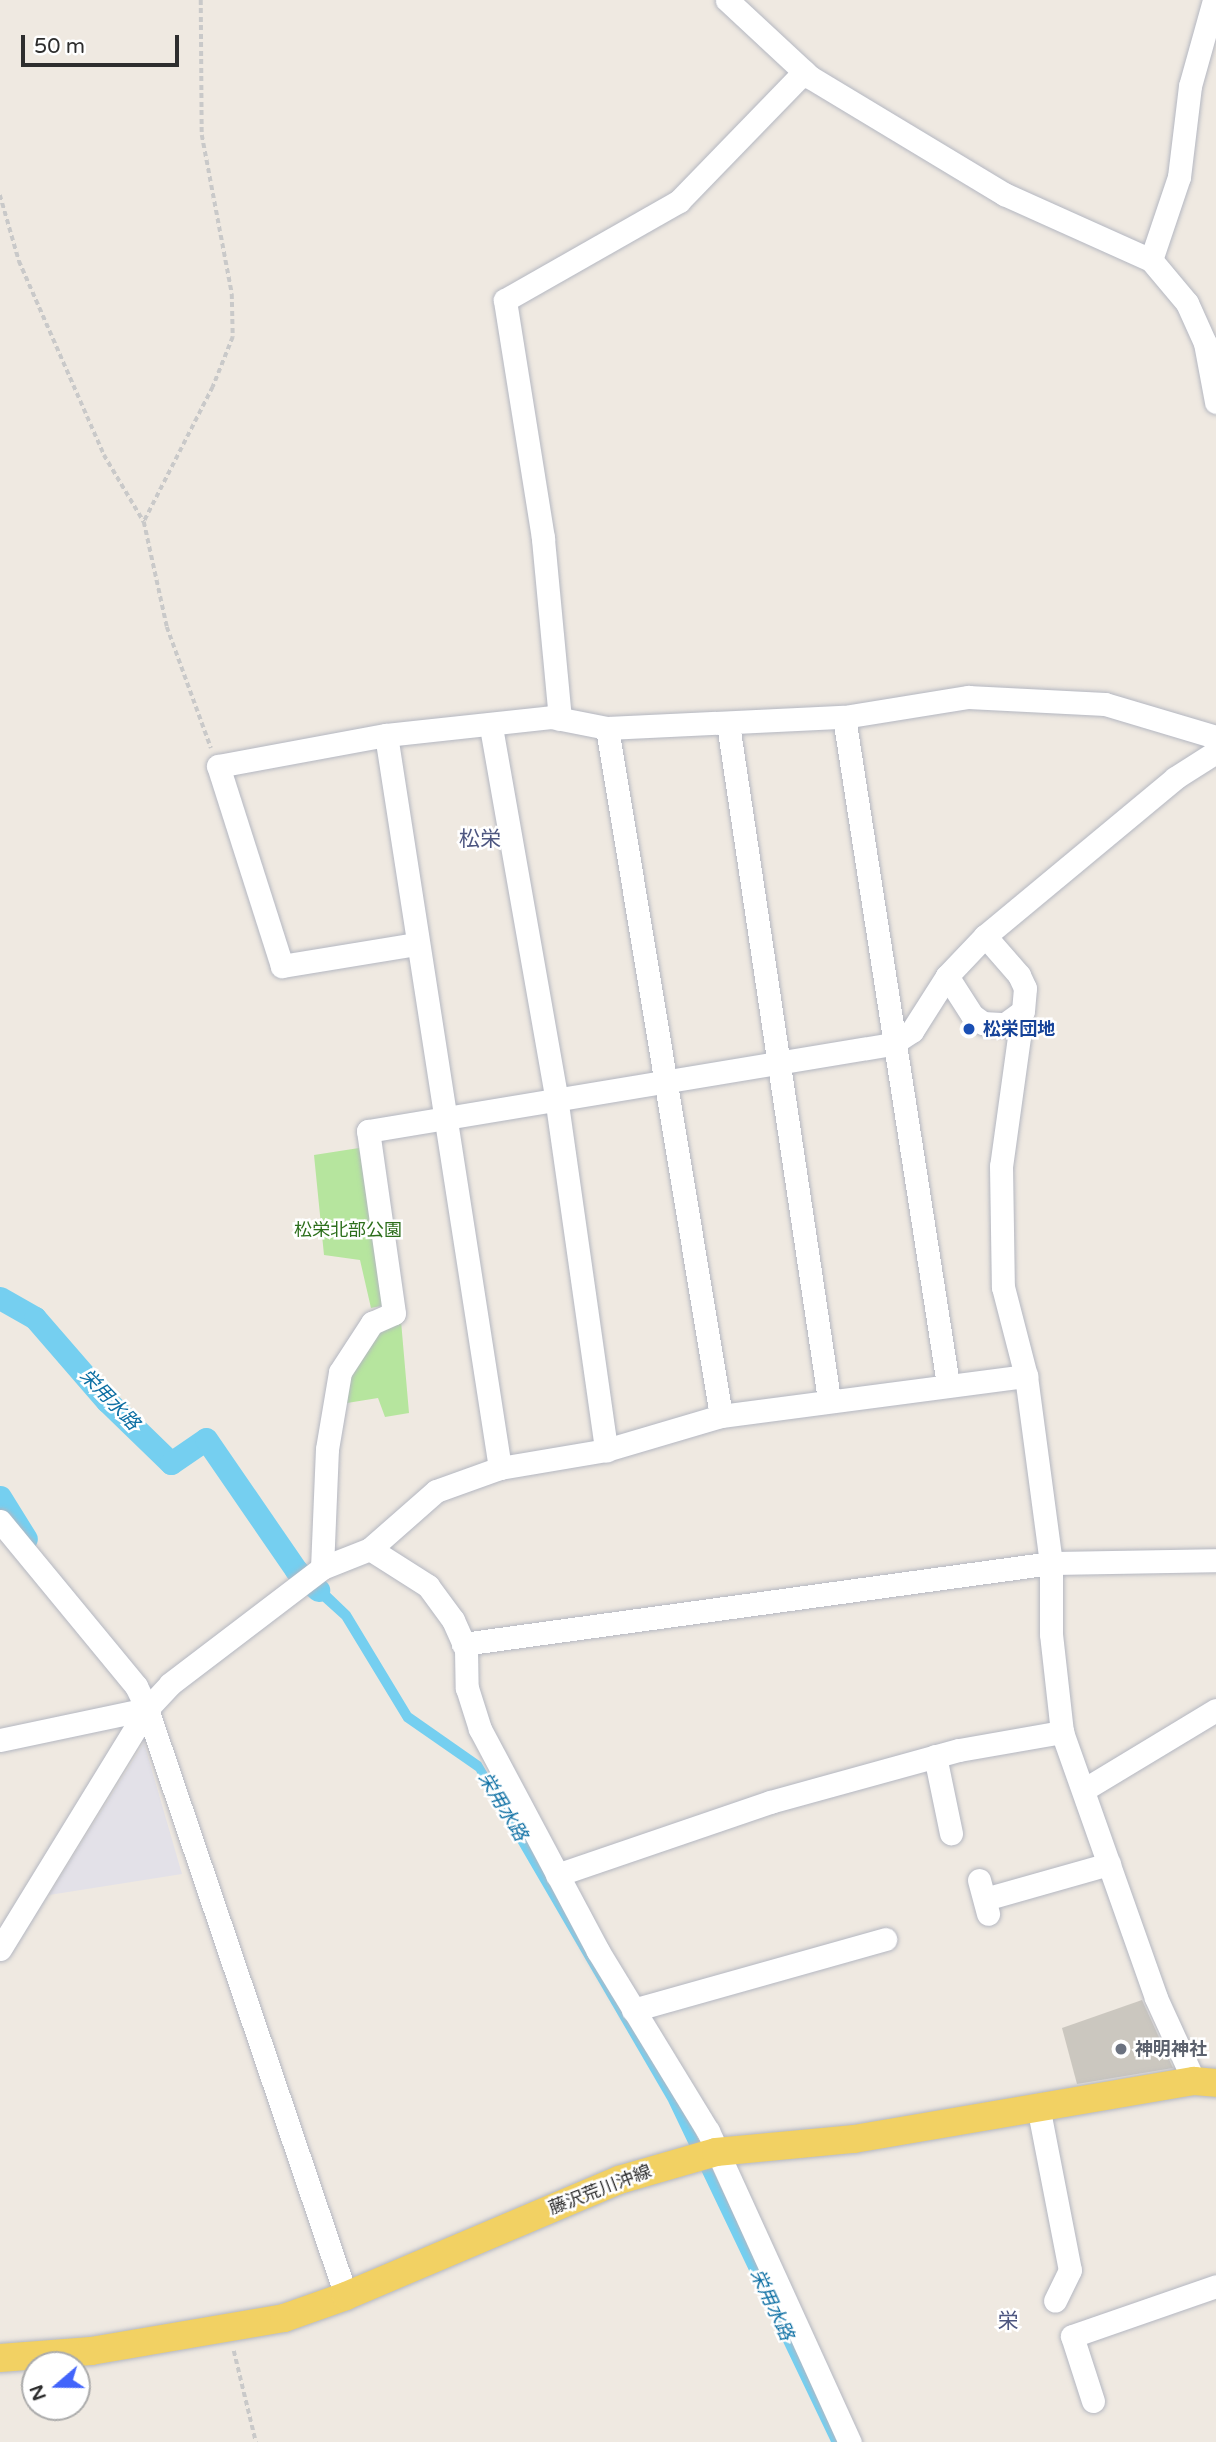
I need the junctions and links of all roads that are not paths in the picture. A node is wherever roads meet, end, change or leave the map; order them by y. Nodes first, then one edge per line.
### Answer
1 (727, 0) edge
2 (1214, 0) edge
3 (804, 72) junction
4 (1151, 260) junction
5 (1216, 402) edge
6 (844, 717) junction
7 (560, 719) junction
8 (728, 724) junction
9 (491, 727) junction
10 (607, 728) junction
11 (386, 735) junction
12 (1216, 737) edge
13 (1216, 752) edge
14 (985, 936) junction
15 (416, 944) junction
16 (947, 976) junction
17 (1016, 1019) junction
18 (892, 1044) junction
19 (782, 1062) junction
20 (669, 1080) junction
21 (556, 1097) junction
22 (445, 1115) junction
23 (1026, 1376) junction
24 (948, 1384) junction
25 (829, 1399) junction
26 (721, 1416) junction
27 (606, 1450) junction
28 (500, 1468) junction
29 (0, 1521) edge
30 (370, 1549) junction
31 (1216, 1560) edge
32 (1051, 1563) junction
33 (322, 1568) junction
34 (463, 1644) junction
35 (147, 1709) junction
36 (1216, 1710) edge
37 (1062, 1732) junction
38 (0, 1740) edge
39 (935, 1756) junction
40 (1085, 1790) junction
41 (951, 1833) dead end
42 (1109, 1864) junction
43 (557, 1875) junction
44 (984, 1897) dead end
45 (885, 1939) dead end
46 (0, 1949) edge
47 (634, 2010) junction
48 (1205, 2082) edge
49 (1039, 2110) junction
50 (716, 2152) junction
51 (1216, 2286) edge
52 (346, 2296) junction
53 (1055, 2301) dead end
54 (0, 2358) edge
55 (1093, 2401) dead end
56 (850, 2442) edge

1 - 3 street
2 - 4 street
3 - 4 street
3 - 7 street
4 - 5 street
6 - 8 street
6 - 12 street
6 - 18 street
7 - 9 street
7 - 10 street
8 - 10 street
8 - 19 street
9 - 11 street
9 - 21 street
10 - 20 street
11 - 15 street
11 - 15 street
13 - 14 street
14 - 16 street
14 - 17 street
15 - 22 street
16 - 17 street
16 - 18 street
17 - 23 street
18 - 19 street
18 - 24 street
19 - 20 street
19 - 25 street
20 - 21 street
20 - 26 street
21 - 22 street
21 - 27 street
22 - 28 street
22 - 33 street
23 - 24 street
23 - 32 street
24 - 25 street
25 - 26 street
26 - 27 street
27 - 28 street
28 - 30 street
29 - 35 street
30 - 33 street
30 - 34 street
31 - 32 street
32 - 34 street
32 - 37 street
33 - 35 street
34 - 43 street
35 - 38 street
35 - 46 street
35 - 52 street
36 - 40 street
37 - 39 street
37 - 40 street
39 - 41 street
39 - 43 street
40 - 42 street
42 - 44 street
42 - 48 street
43 - 47 street
45 - 47 street
47 - 50 street
48 - 49 main road, 藤沢荒川沖線
49 - 50 main road, 藤沢荒川沖線
49 - 53 street
50 - 52 main road, 藤沢荒川沖線
50 - 56 street
51 - 55 street
52 - 54 main road, 藤沢荒川沖線

